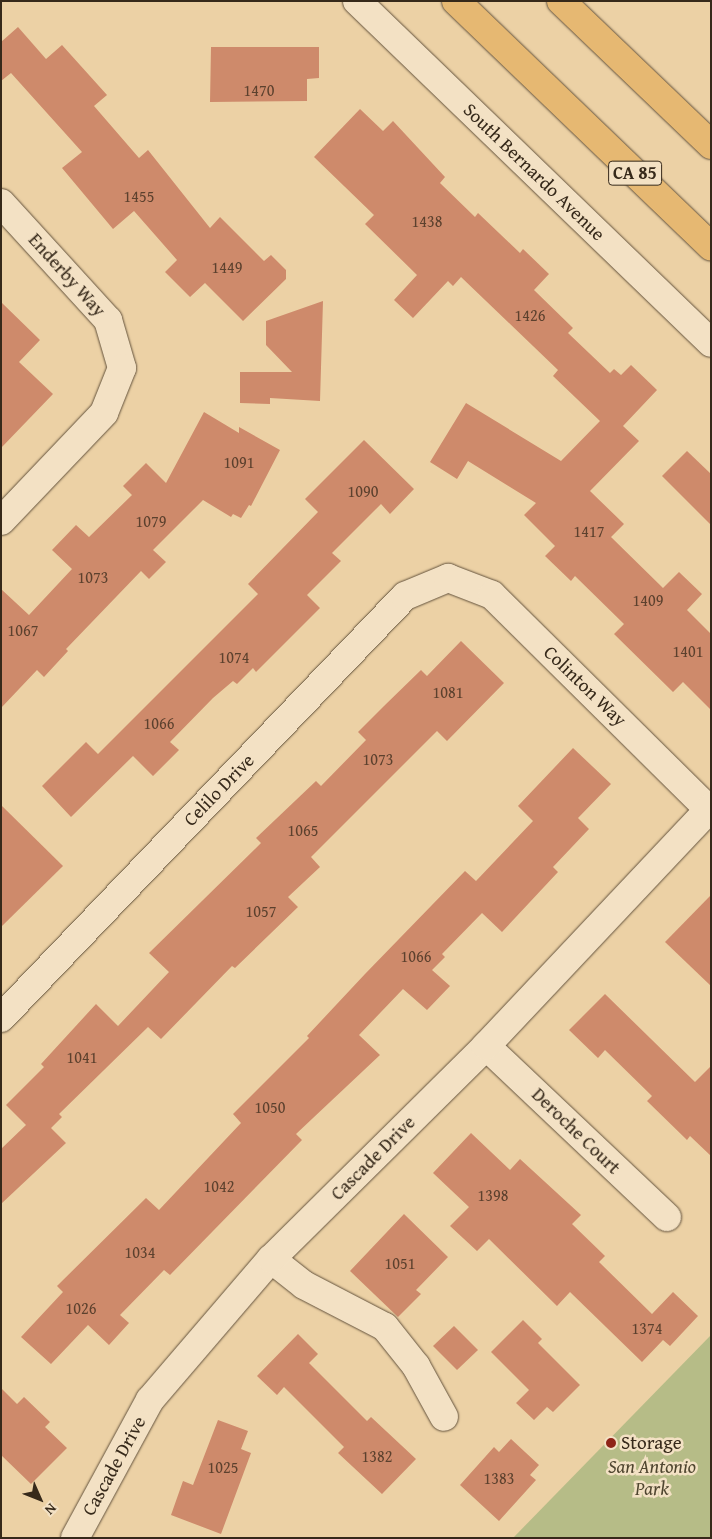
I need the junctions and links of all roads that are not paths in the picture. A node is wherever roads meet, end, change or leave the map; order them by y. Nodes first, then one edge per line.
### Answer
1 (357, 1) edge
2 (456, 1) edge
3 (561, 1) edge
4 (711, 145) edge
5 (1, 203) edge
6 (711, 246) edge
7 (711, 343) edge
8 (1, 520) edge
9 (448, 578) joint
10 (710, 809) edge
11 (1, 1018) edge
12 (486, 1046) junction
13 (667, 1217) dead end
14 (271, 1259) junction
15 (444, 1417) dead end
16 (75, 1538) edge

1 - 7 street, South Bernardo Avenue
2 - 6 highway, CA 85
3 - 4 highway
5 - 8 street, Enderby Way
9 - 10 street, Colinton Way
9 - 11 street, Celilo Drive
10 - 12 street, Cascade Drive
12 - 13 street, Deroche Court
12 - 14 street, Cascade Drive
14 - 15 street
14 - 16 street, Cascade Drive

